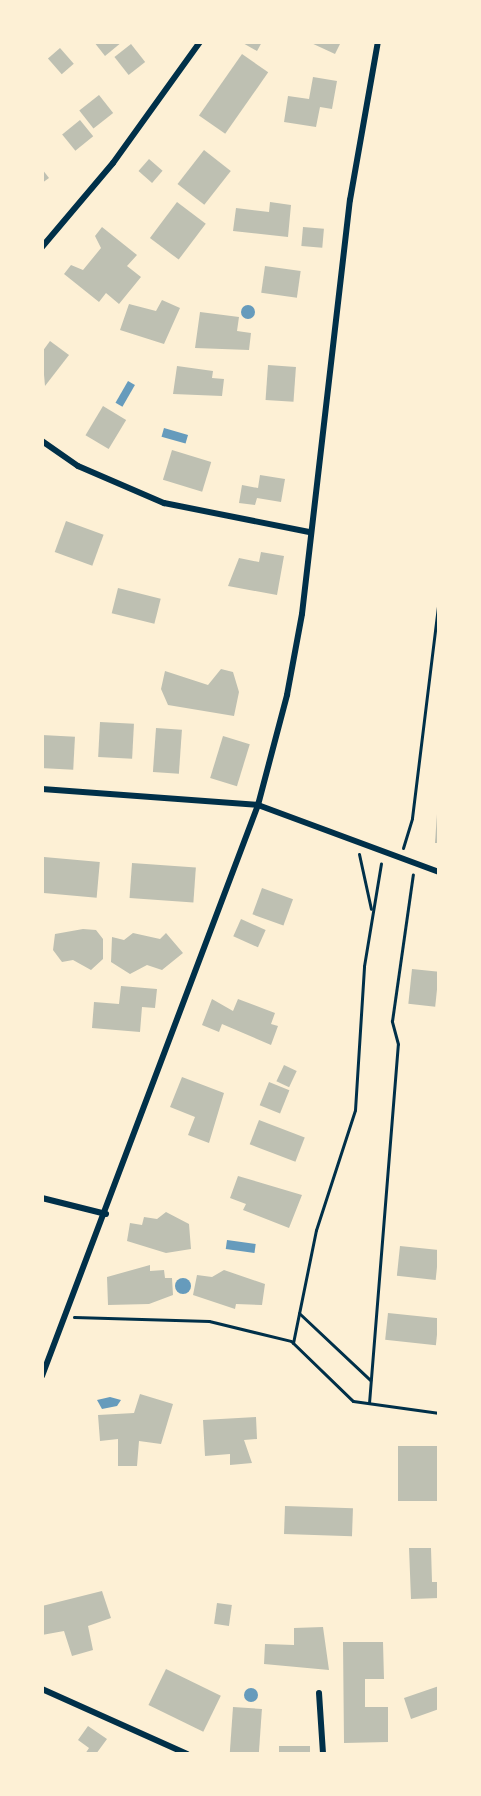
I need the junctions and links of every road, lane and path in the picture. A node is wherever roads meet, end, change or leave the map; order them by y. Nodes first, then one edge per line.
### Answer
1 (200, 42) edge
2 (378, 42) edge
3 (42, 247) edge
4 (42, 441) edge
5 (309, 532) junction
6 (439, 598) edge
7 (42, 789) edge
8 (258, 805) junction
9 (357, 843) junction
10 (383, 852) junction
11 (400, 858) junction
12 (415, 863) junction
13 (439, 872) edge
14 (372, 912) junction
15 (42, 1198) edge
16 (106, 1214) junction
17 (299, 1313) junction
18 (67, 1316) junction
19 (293, 1343) junction
20 (42, 1376) edge
21 (371, 1381) junction
22 (369, 1403) junction
23 (439, 1413) edge
24 (42, 1689) edge
25 (319, 1693) dead end
26 (187, 1754) edge
27 (323, 1754) edge

1 - 3 street
2 - 5 street
4 - 5 street
5 - 8 street
6 - 11 path
7 - 8 street
8 - 9 street
8 - 16 street
9 - 10 street
9 - 14 path
10 - 11 street
10 - 14 path
11 - 12 street
12 - 13 street
12 - 21 path
14 - 17 path
15 - 16 street
16 - 18 street
17 - 19 path
17 - 21 path
18 - 19 path
18 - 20 street
19 - 22 path
21 - 22 path
22 - 23 path
24 - 26 street
25 - 27 street

